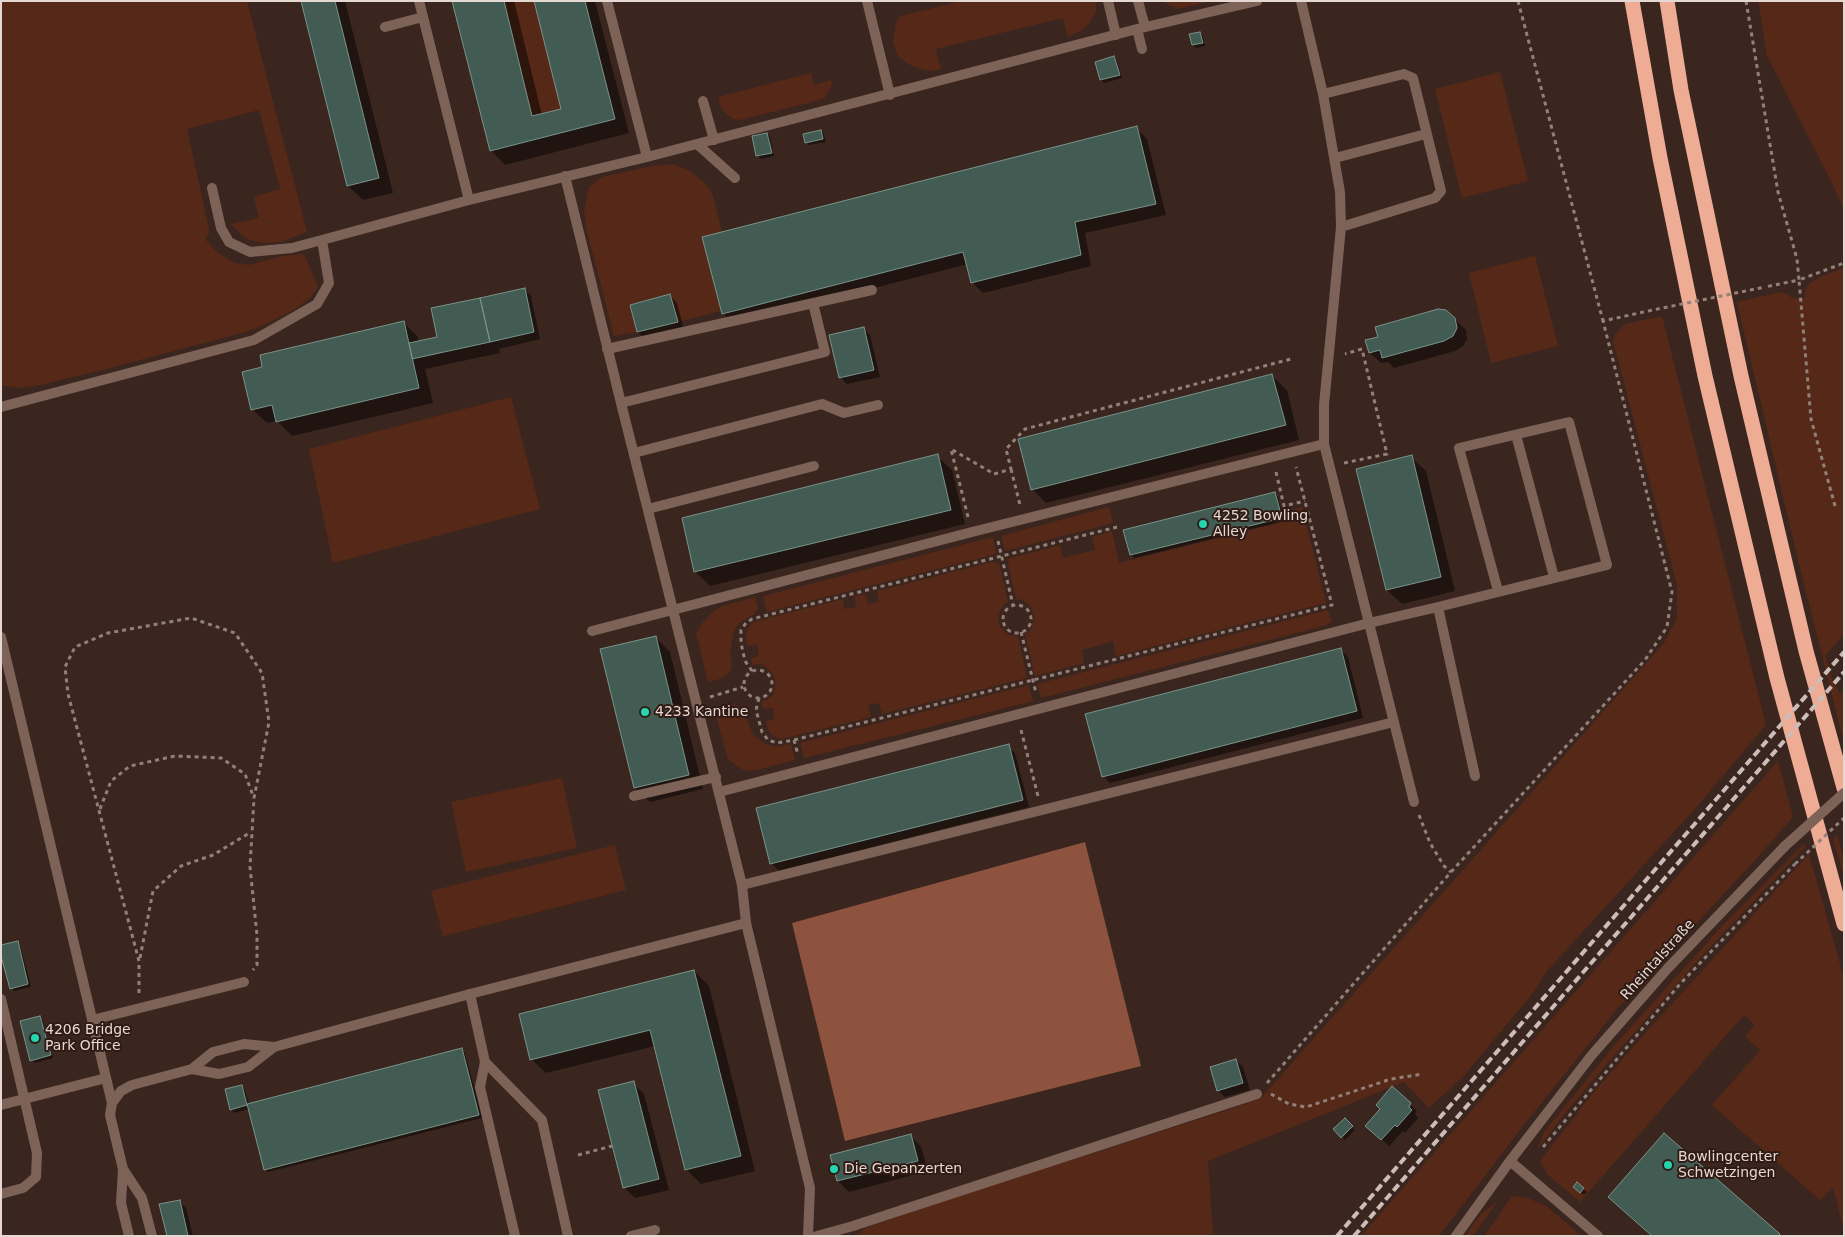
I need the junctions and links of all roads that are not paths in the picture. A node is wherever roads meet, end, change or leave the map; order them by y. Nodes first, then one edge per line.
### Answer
1 (419, 1) edge
2 (607, 1) edge
3 (867, 1) edge
4 (1108, 1) edge
5 (1138, 1) edge
6 (1257, 1) edge
7 (1301, 1) edge
8 (1632, 1) edge
9 (1667, 1) edge
10 (423, 17) junction
11 (385, 26) dead end
12 (1141, 28) junction
13 (1116, 35) junction
14 (1142, 49) dead end
15 (1323, 94) junction
16 (890, 95) junction
17 (703, 101) dead end
18 (1426, 134) junction
19 (714, 140) junction
20 (697, 144) junction
21 (647, 157) junction
22 (1335, 158) junction
23 (566, 176) junction
24 (735, 178) dead end
25 (212, 188) dead end
26 (469, 200) junction
27 (1341, 226) junction
28 (322, 240) junction
29 (872, 290) dead end
30 (813, 303) junction
31 (607, 349) junction
32 (620, 403) junction
33 (878, 405) dead end
34 (1, 407) edge
35 (1516, 435) junction
36 (1324, 444) junction
37 (634, 453) junction
38 (814, 466) dead end
39 (648, 508) junction
40 (1554, 577) junction
41 (1498, 591) junction
42 (1438, 607) junction
43 (674, 610) junction
44 (1369, 623) junction
45 (592, 630) dead end
46 (1, 637) edge
47 (1394, 722) junction
48 (1476, 776) dead end
49 (716, 777) junction
50 (1844, 788) edge
51 (719, 792) junction
52 (1844, 792) edge
53 (634, 796) dead end
54 (1414, 802) road end
55 (742, 884) junction
56 (746, 923) junction
57 (1844, 924) edge
58 (244, 982) road end
59 (470, 994) junction
60 (1, 1000) edge
61 (92, 1020) junction
62 (274, 1047) junction
63 (485, 1062) junction
64 (192, 1069) junction
65 (106, 1078) junction
66 (1260, 1091) road end
67 (24, 1098) junction
68 (112, 1103) junction
69 (1, 1105) edge
70 (1510, 1161) junction
71 (123, 1169) junction
72 (1, 1194) edge
73 (655, 1230) dead end
74 (129, 1236) edge
75 (152, 1236) edge
76 (515, 1236) edge
77 (568, 1236) edge
78 (632, 1236) edge
79 (808, 1236) edge
80 (818, 1236) edge
81 (1456, 1236) edge
82 (1598, 1236) edge

1 - 10 street
2 - 21 street
3 - 16 street
4 - 13 street
5 - 12 street
6 - 12 street
7 - 15 street
8 - 57 highway
9 - 50 highway
10 - 11 street
10 - 26 street
12 - 13 street
12 - 14 street
13 - 16 street
15 - 18 street
15 - 22 street
16 - 19 street
17 - 19 street
18 - 22 street
18 - 27 street
19 - 20 street
20 - 21 street
20 - 24 street
21 - 23 street
22 - 27 street
23 - 26 street
23 - 31 street
25 - 28 street
26 - 28 street
27 - 36 street
28 - 34 street
29 - 30 street
30 - 31 street
30 - 32 street
31 - 32 street
32 - 37 street
33 - 37 street
35 - 40 street
35 - 40 street
35 - 41 street
36 - 43 street
36 - 44 street
37 - 39 street
38 - 39 street
39 - 43 street
40 - 41 street
41 - 42 street
42 - 44 street
42 - 48 street
43 - 45 street
43 - 49 street
44 - 47 street
44 - 51 street
46 - 61 street
47 - 54 street
47 - 55 street
49 - 51 street
49 - 53 street
51 - 55 street
52 - 70 street, Rheintalstraße, bridge
55 - 56 street
56 - 59 street
56 - 79 street
58 - 61 street
59 - 62 street
59 - 63 street
60 - 67 street
61 - 65 street
62 - 64 street
62 - 64 street
63 - 76 street
63 - 77 street
64 - 68 street
65 - 67 street
65 - 68 street
66 - 80 street
67 - 69 street
67 - 72 street
68 - 71 street
70 - 81 street, Rheintalstraße
70 - 82 street
71 - 74 street
71 - 75 street
73 - 78 street

